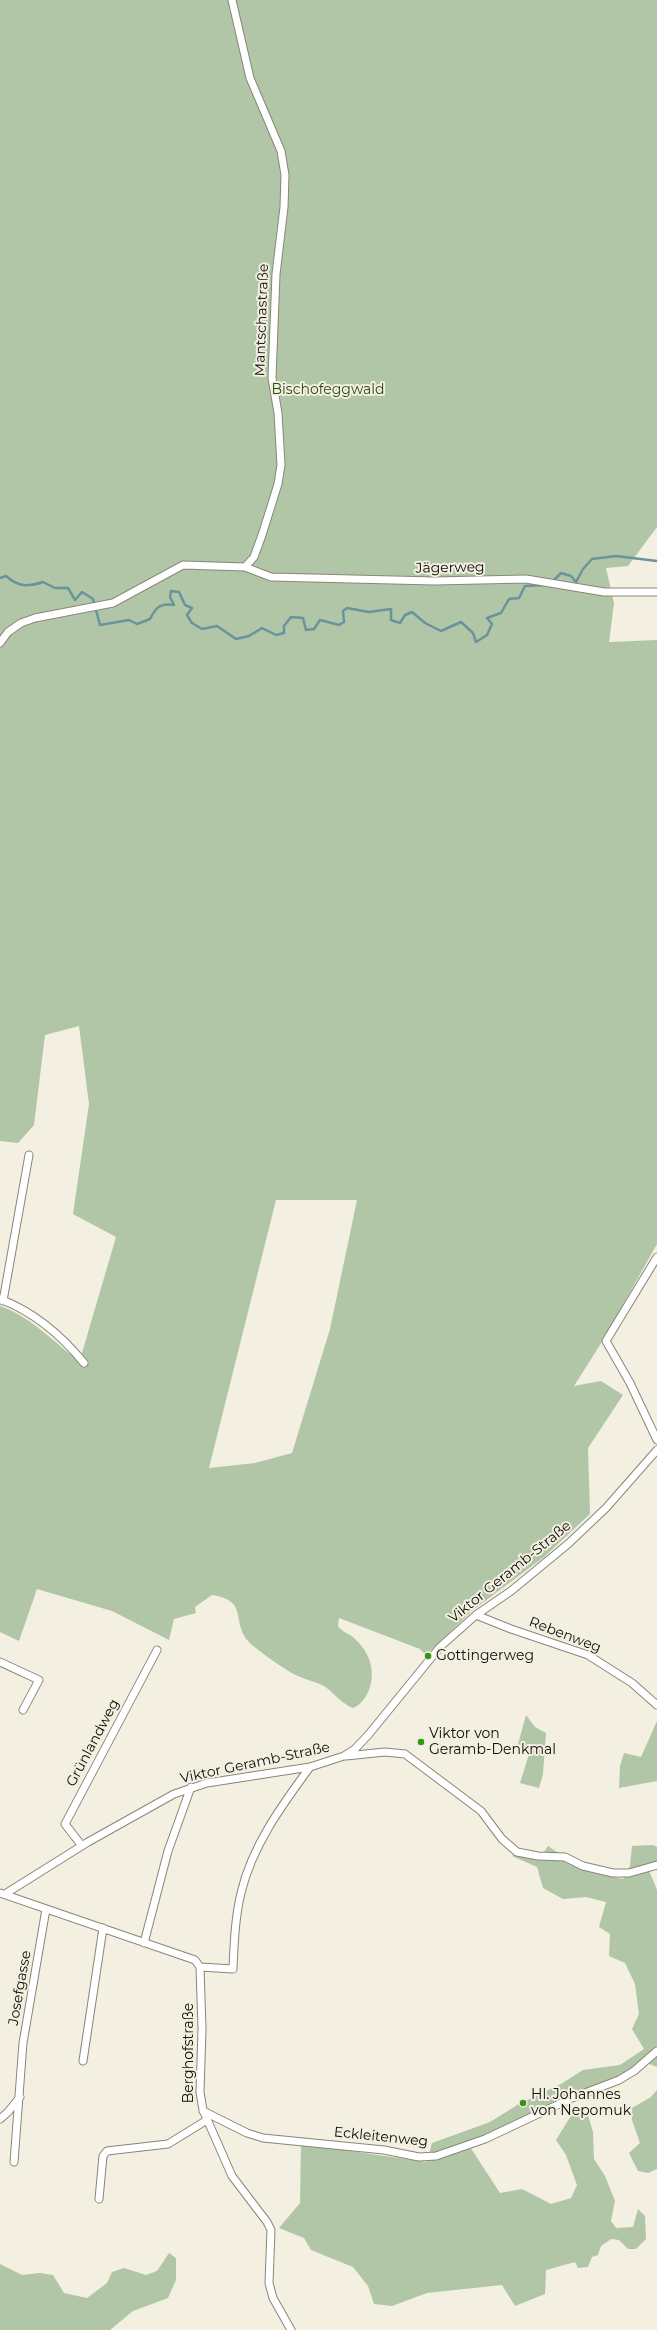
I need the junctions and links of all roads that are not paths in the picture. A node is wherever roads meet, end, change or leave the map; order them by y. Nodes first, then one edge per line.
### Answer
1 (232, 0) edge
2 (245, 567) junction
3 (657, 592) edge
4 (0, 643) edge
5 (29, 1155) dead end
6 (657, 1258) edge
7 (2, 1300) edge
8 (84, 1363) dead end
9 (657, 1440) edge
10 (657, 1450) edge
11 (476, 1615) junction
12 (157, 1650) dead end
13 (0, 1662) edge
14 (657, 1705) edge
15 (23, 1710) dead end
16 (344, 1756) junction
17 (310, 1767) junction
18 (191, 1788) junction
19 (82, 1846) junction
20 (657, 1865) edge
21 (3, 1894) edge
22 (46, 1908) junction
23 (103, 1928) junction
24 (144, 1942) junction
25 (200, 1967) junction
26 (657, 2051) edge
27 (83, 2061) dead end
28 (20, 2096) junction
29 (203, 2110) junction
30 (0, 2119) edge
31 (207, 2120) junction
32 (14, 2162) dead end
33 (99, 2199) dead end
34 (292, 2330) edge

1 - 2 street, Mantschastraße
2 - 3 street, Jägerweg
2 - 4 street
5 - 7 street
6 - 9 street
7 - 8 street
10 - 11 street, Viktor Geramb-Straße
11 - 14 street, Rebenweg
11 - 16 street, Viktor Geramb-Straße
12 - 19 street, Grünlandweg
13 - 15 street
16 - 17 street, Viktor Geramb-Straße
16 - 20 street
17 - 18 street, Viktor Geramb-Straße
17 - 25 street
18 - 19 street, Viktor Geramb-Straße
18 - 24 street
19 - 21 street, Viktor Geramb-Straße
21 - 22 street
22 - 23 street
22 - 28 street, Josefgasse
23 - 24 street
23 - 27 street
24 - 25 street
25 - 29 street, Berghofstraße
26 - 29 street, Eckleitenweg
28 - 30 street
28 - 32 street, Josefgasse
29 - 31 street, Berghofstraße
31 - 33 street
31 - 34 street, Berghofstraße

